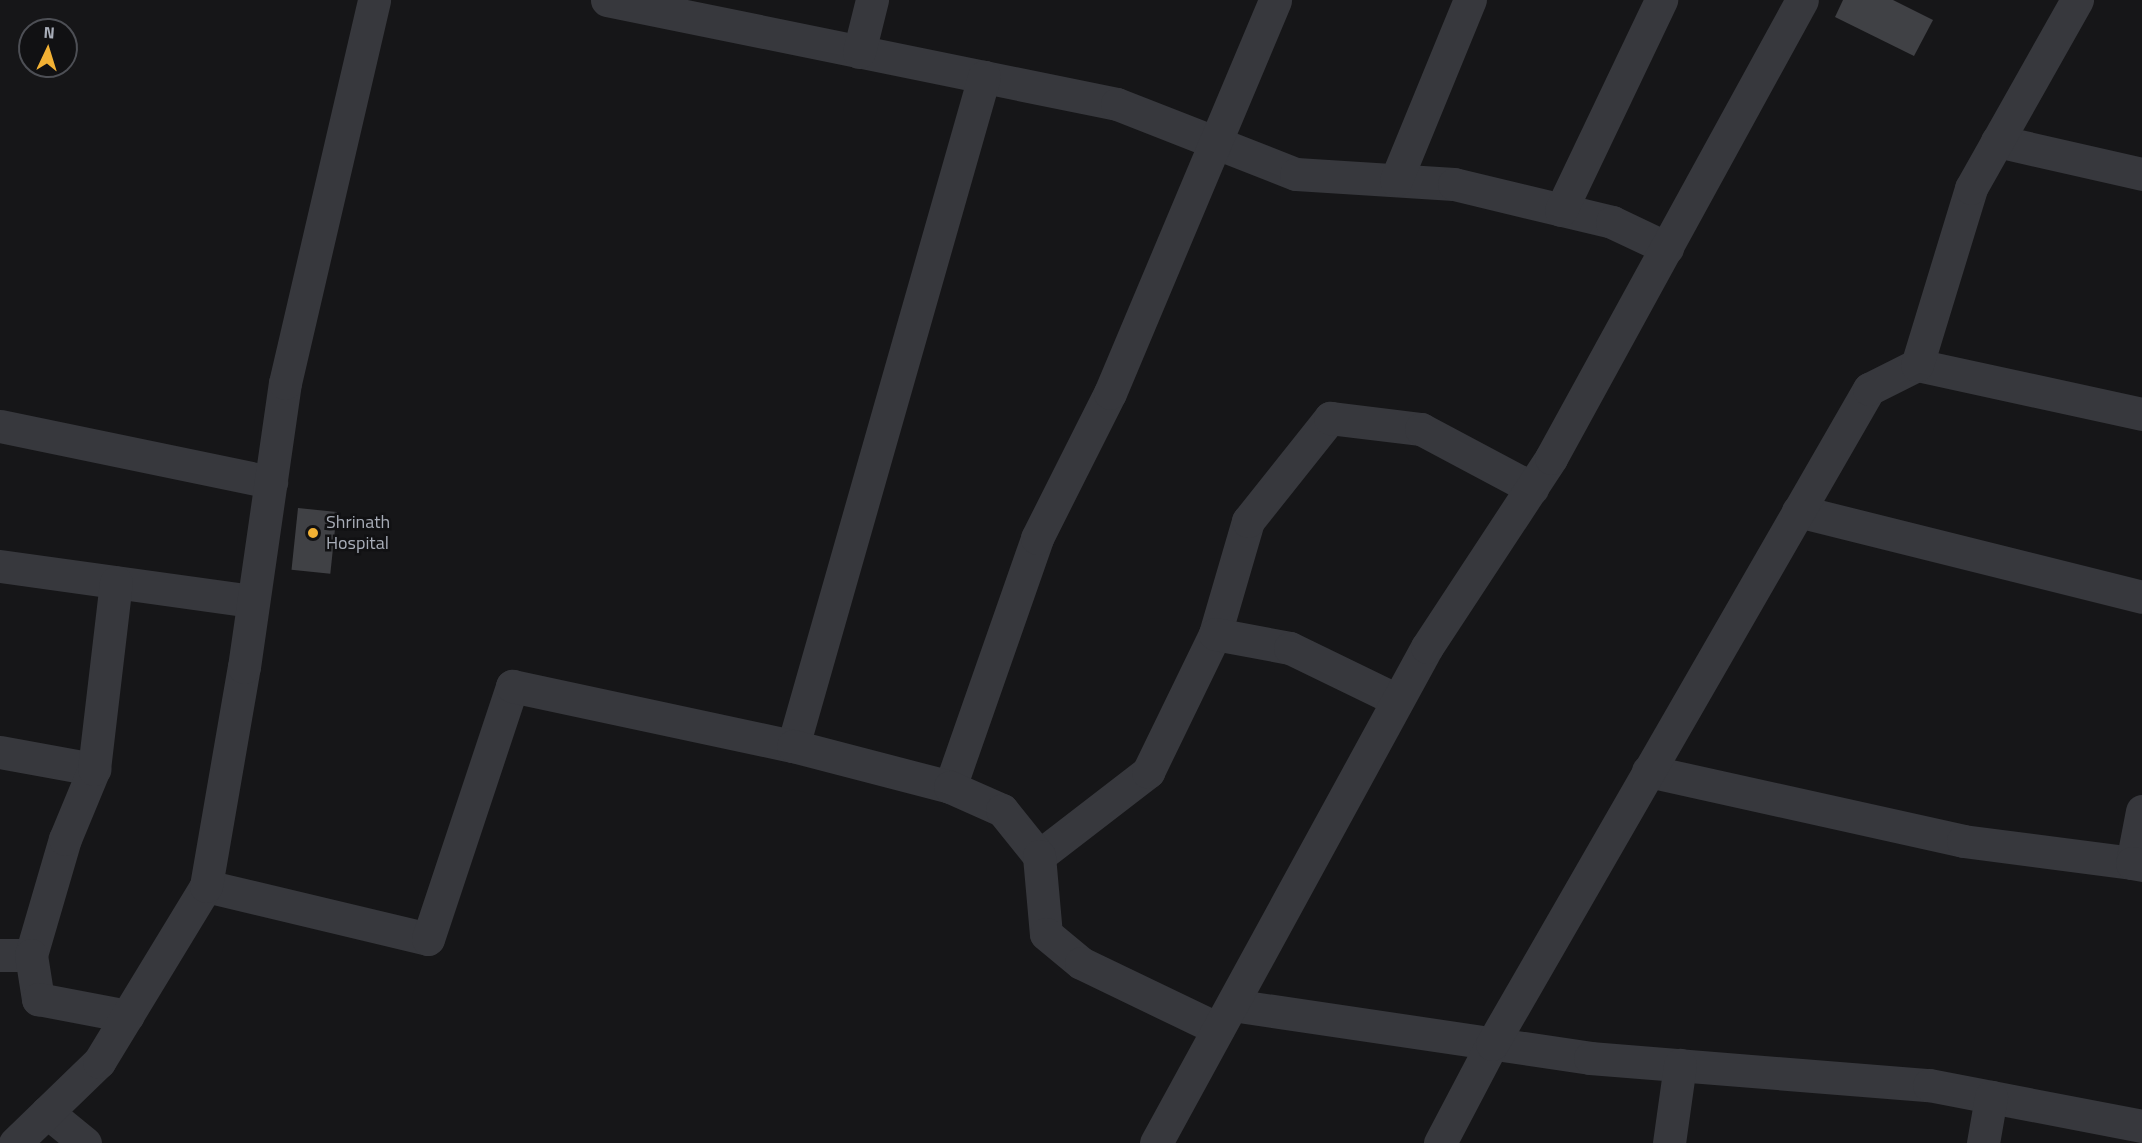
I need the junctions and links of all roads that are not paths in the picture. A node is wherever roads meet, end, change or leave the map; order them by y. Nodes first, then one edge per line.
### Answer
1 (374, 0) edge
2 (607, 0) edge
3 (872, 0) edge
4 (1275, 0) edge
5 (1470, 0) edge
6 (1661, 0) edge
7 (1802, 0) edge
8 (2077, 0) edge
9 (659, 6) edge
10 (859, 52) junction
11 (984, 77) junction
12 (1997, 141) junction
13 (1214, 142) junction
14 (2142, 174) edge
15 (1396, 180) junction
16 (1561, 210) junction
17 (1667, 248) junction
18 (1917, 364) junction
19 (2142, 414) edge
20 (0, 426) edge
21 (271, 482) junction
22 (1532, 488) junction
23 (1798, 511) junction
24 (0, 566) edge
25 (116, 582) junction
26 (2142, 597) edge
27 (253, 601) junction
28 (1215, 634) junction
29 (1397, 700) junction
30 (793, 746) junction
31 (0, 752) edge
32 (94, 769) junction
33 (1648, 771) junction
34 (950, 787) junction
35 (2142, 811) edge
36 (1039, 856) junction
37 (2137, 864) edge
38 (206, 886) junction
39 (16, 955) edge
40 (127, 1016) junction
41 (1225, 1017) junction
42 (1492, 1044) junction
43 (1680, 1065) junction
44 (1991, 1097) junction
45 (47, 1112) junction
46 (2142, 1126) edge
47 (15, 1143) edge
48 (85, 1143) edge
49 (1156, 1143) edge
50 (1440, 1143) edge
51 (1669, 1143) edge
52 (1983, 1143) edge

1 - 21 street
2 - 9 street
3 - 10 street
4 - 13 street
5 - 15 street
6 - 16 street
7 - 17 street
8 - 12 street
9 - 10 street
10 - 11 street
11 - 13 street
11 - 30 street
12 - 14 street
12 - 18 street
13 - 15 street
13 - 34 street
15 - 16 street
16 - 17 street
17 - 22 street
18 - 19 street
18 - 23 street
20 - 21 street
21 - 27 street
22 - 28 street
22 - 29 street
23 - 26 street
23 - 33 street
24 - 25 street
25 - 27 street
25 - 32 street
27 - 38 street
28 - 29 street
28 - 36 street
29 - 41 street
30 - 34 street
30 - 38 street
31 - 32 street
32 - 39 street
33 - 37 street
33 - 42 street
34 - 36 street
35 - 37 street
36 - 41 street
38 - 40 street
39 - 40 street
40 - 45 street
41 - 42 street
41 - 49 street
42 - 43 street
42 - 50 street
43 - 44 street
43 - 51 street
44 - 46 street
44 - 52 street
45 - 47 street
45 - 48 street

